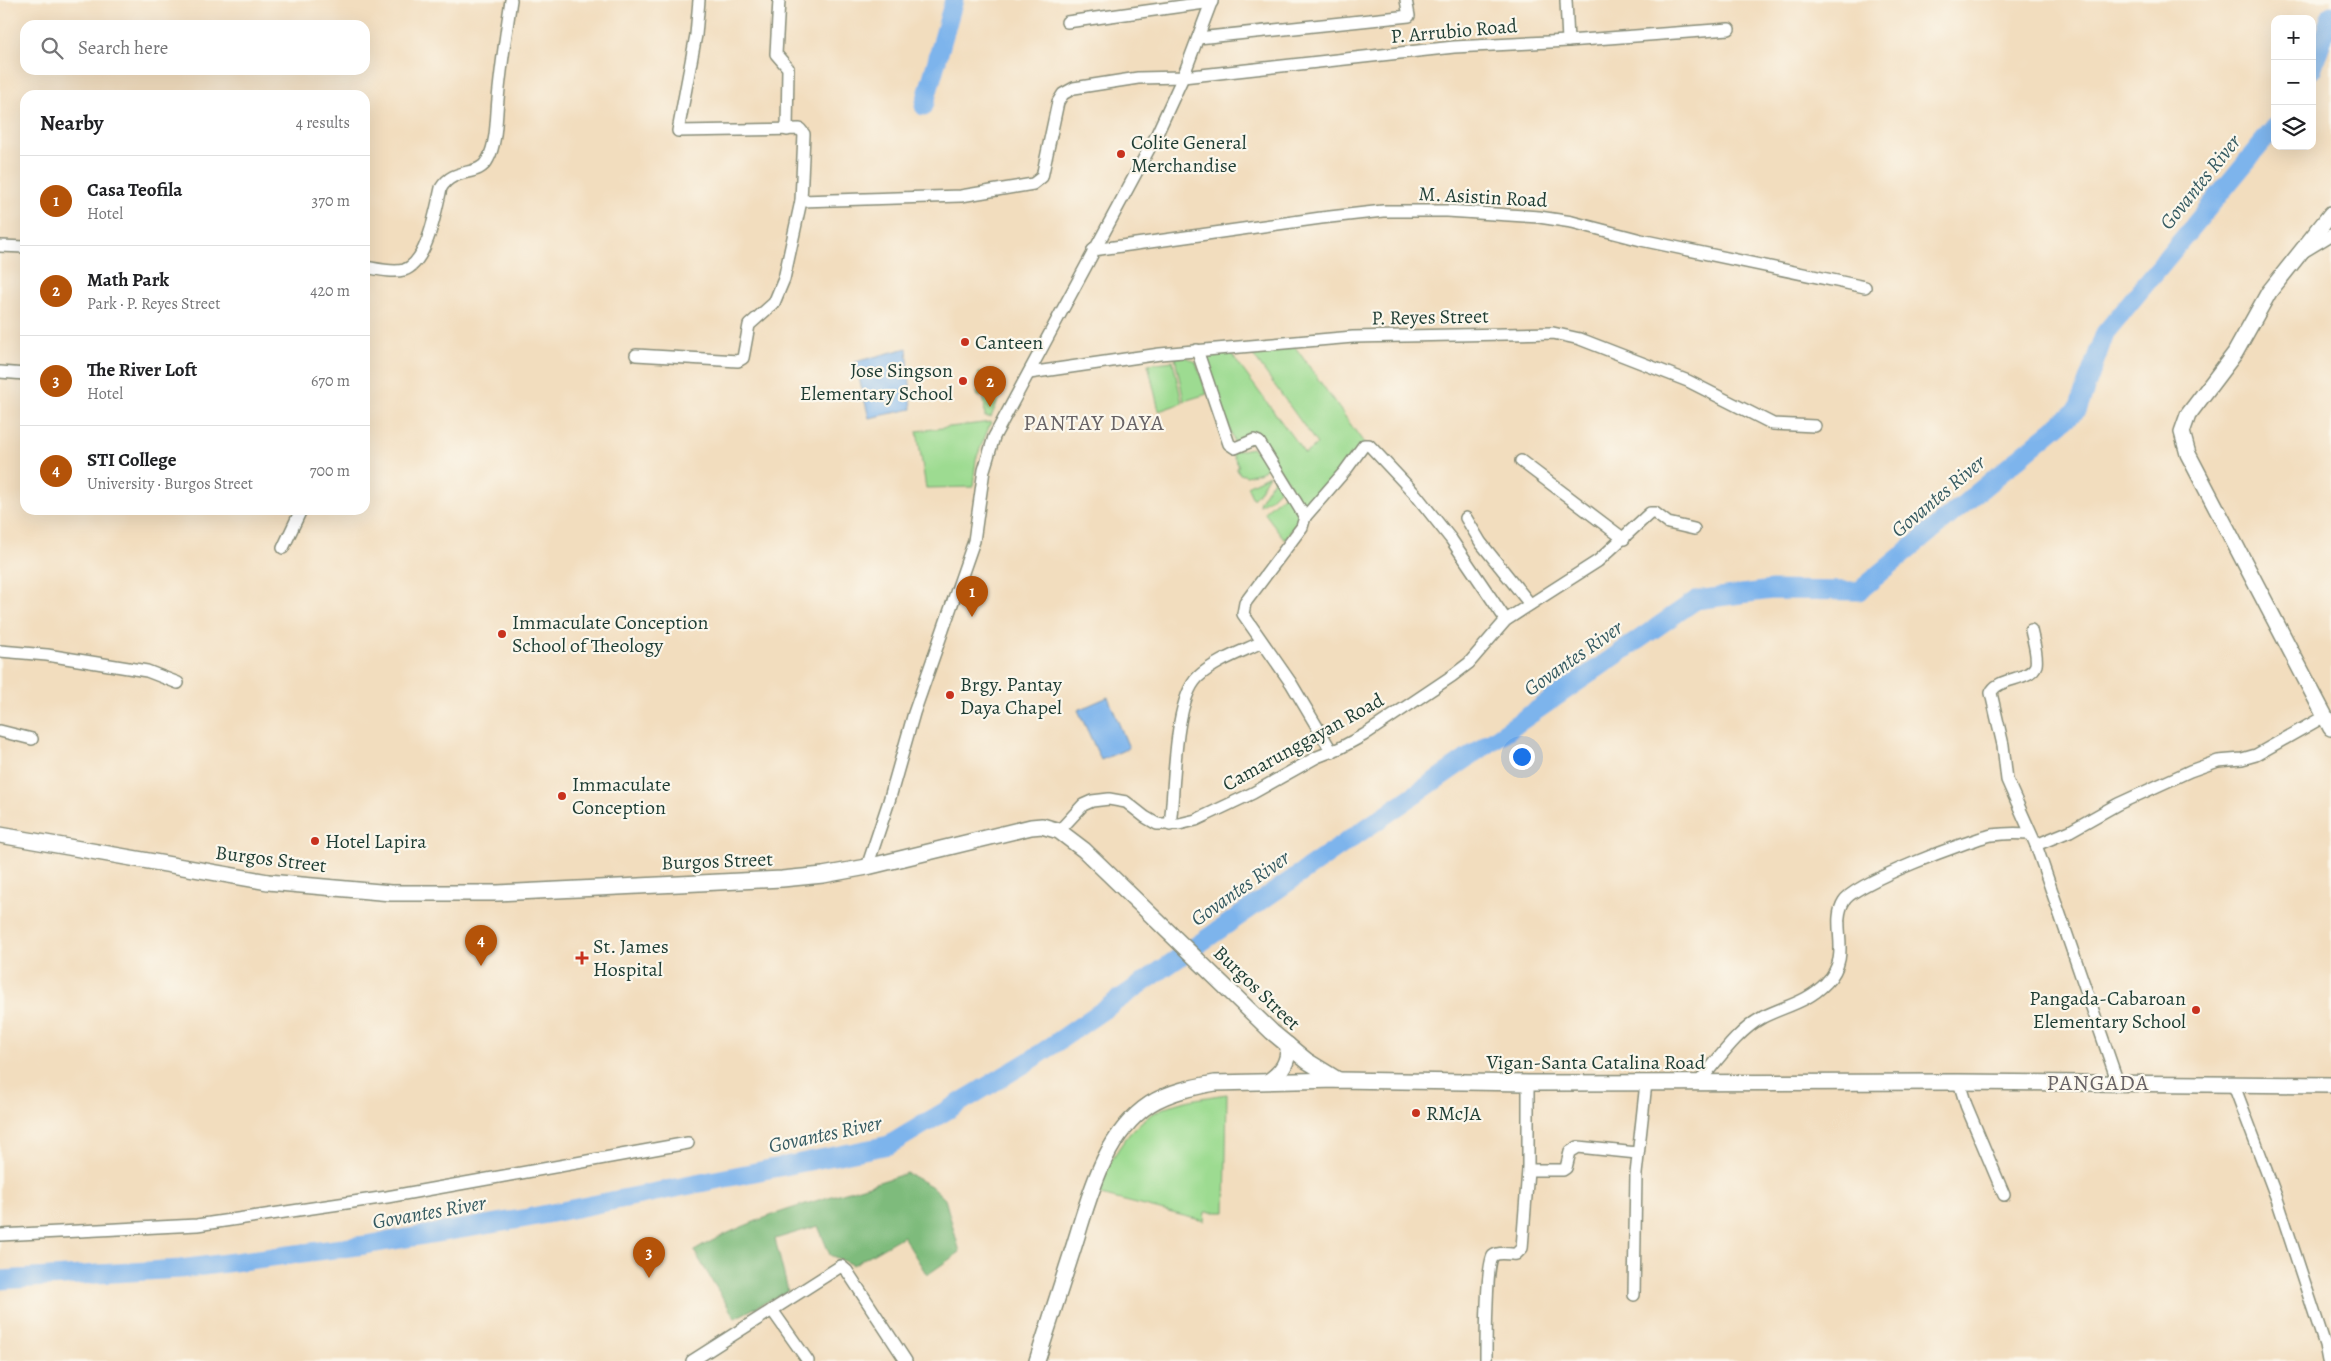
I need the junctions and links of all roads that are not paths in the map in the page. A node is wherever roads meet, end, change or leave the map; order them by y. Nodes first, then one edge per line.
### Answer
1 (510, 0) edge
2 (699, 0) edge
3 (779, 0) edge
4 (1406, 0) edge
5 (1566, 0) edge
6 (1212, 1) edge
7 (1067, 22) dead end
8 (1729, 29) dead end
9 (1198, 38) junction
10 (1568, 41) junction
11 (1183, 77) junction
12 (787, 130) junction
13 (801, 201) junction
14 (2331, 214) edge
15 (2331, 235) edge
16 (0, 246) edge
17 (20, 246) edge
18 (1094, 250) junction
19 (2300, 254) junction
20 (370, 268) edge
21 (1866, 287) dead end
22 (1197, 350) junction
23 (636, 355) dead end
24 (0, 372) edge
25 (1029, 373) junction
26 (20, 374) edge
27 (1815, 426) dead end
28 (1521, 461) dead end
29 (299, 515) edge
30 (1305, 517) junction
31 (1466, 518) dead end
32 (1694, 529) dead end
33 (1624, 539) junction
34 (283, 548) dead end
35 (1530, 604) junction
36 (1506, 620) junction
37 (2031, 630) dead end
38 (1262, 642) junction
39 (0, 651) edge
40 (178, 683) dead end
41 (2328, 722) edge
42 (0, 731) edge
43 (32, 739) dead end
44 (1332, 752) junction
45 (1170, 825) junction
46 (1059, 830) junction
47 (2030, 834) junction
48 (0, 835) edge
49 (2036, 845) junction
50 (867, 867) junction
51 (1288, 1046) junction
52 (1338, 1080) junction
53 (1269, 1081) junction
54 (1699, 1082) junction
55 (1960, 1082) junction
56 (1528, 1083) junction
57 (1646, 1083) junction
58 (2118, 1083) junction
59 (2233, 1083) junction
60 (2331, 1085) edge
61 (688, 1143) dead end
62 (1637, 1153) junction
63 (1528, 1170) junction
64 (2004, 1195) dead end
65 (0, 1235) edge
66 (1634, 1296) dead end
67 (772, 1310) junction
68 (2328, 1345) edge
69 (692, 1361) edge
70 (808, 1361) edge
71 (906, 1361) edge
72 (1037, 1361) edge
73 (1486, 1361) edge
74 (2328, 1361) edge

1 - 20 street
2 - 12 street
3 - 12 street
4 - 9 street
5 - 10 street
6 - 7 street
6 - 9 street
8 - 10 street, P. Arrubio Road
9 - 11 street
10 - 11 street, P. Arrubio Road
11 - 13 street, P. Arrubio Road
11 - 18 street
12 - 13 street
13 - 23 street
14 - 19 main road
15 - 19 street
16 - 17 street
18 - 21 street, M. Asistin Road
18 - 25 street
19 - 41 main road
22 - 25 street, P. Reyes Street
22 - 27 street, P. Reyes Street
22 - 30 street
24 - 26 street
25 - 50 street
28 - 33 street
29 - 34 street
30 - 36 street
30 - 38 street
31 - 35 street
32 - 33 street, Camarunggayan Road
33 - 35 street, Camarunggayan Road
35 - 36 street, Camarunggayan Road
36 - 44 street, Camarunggayan Road
37 - 47 street
38 - 44 street
38 - 45 street
39 - 40 street
41 - 49 street
42 - 43 street
44 - 45 street, Camarunggayan Road
45 - 46 street
46 - 50 main road, Burgos Street
46 - 51 main road, Burgos Street
47 - 49 street
47 - 54 street
48 - 50 main road, Burgos Street
49 - 58 street
51 - 52 main road, Burgos Street
51 - 53 main road
52 - 53 main road, Vigan-Santa Catalina Road
52 - 56 main road, Vigan-Santa Catalina Road
53 - 72 main road, Vigan-Santa Catalina Road
54 - 55 main road, Vigan-Santa Catalina Road
54 - 57 main road, Vigan-Santa Catalina Road
55 - 58 main road, Vigan-Santa Catalina Road
55 - 64 street
56 - 57 main road, Vigan-Santa Catalina Road
56 - 63 street
57 - 62 street
58 - 59 main road, Vigan-Santa Catalina Road
59 - 60 main road, Vigan-Santa Catalina Road
59 - 68 street
61 - 65 street
62 - 63 street
62 - 66 street
63 - 73 street
67 - 69 street
67 - 70 street
67 - 71 street
68 - 74 street

